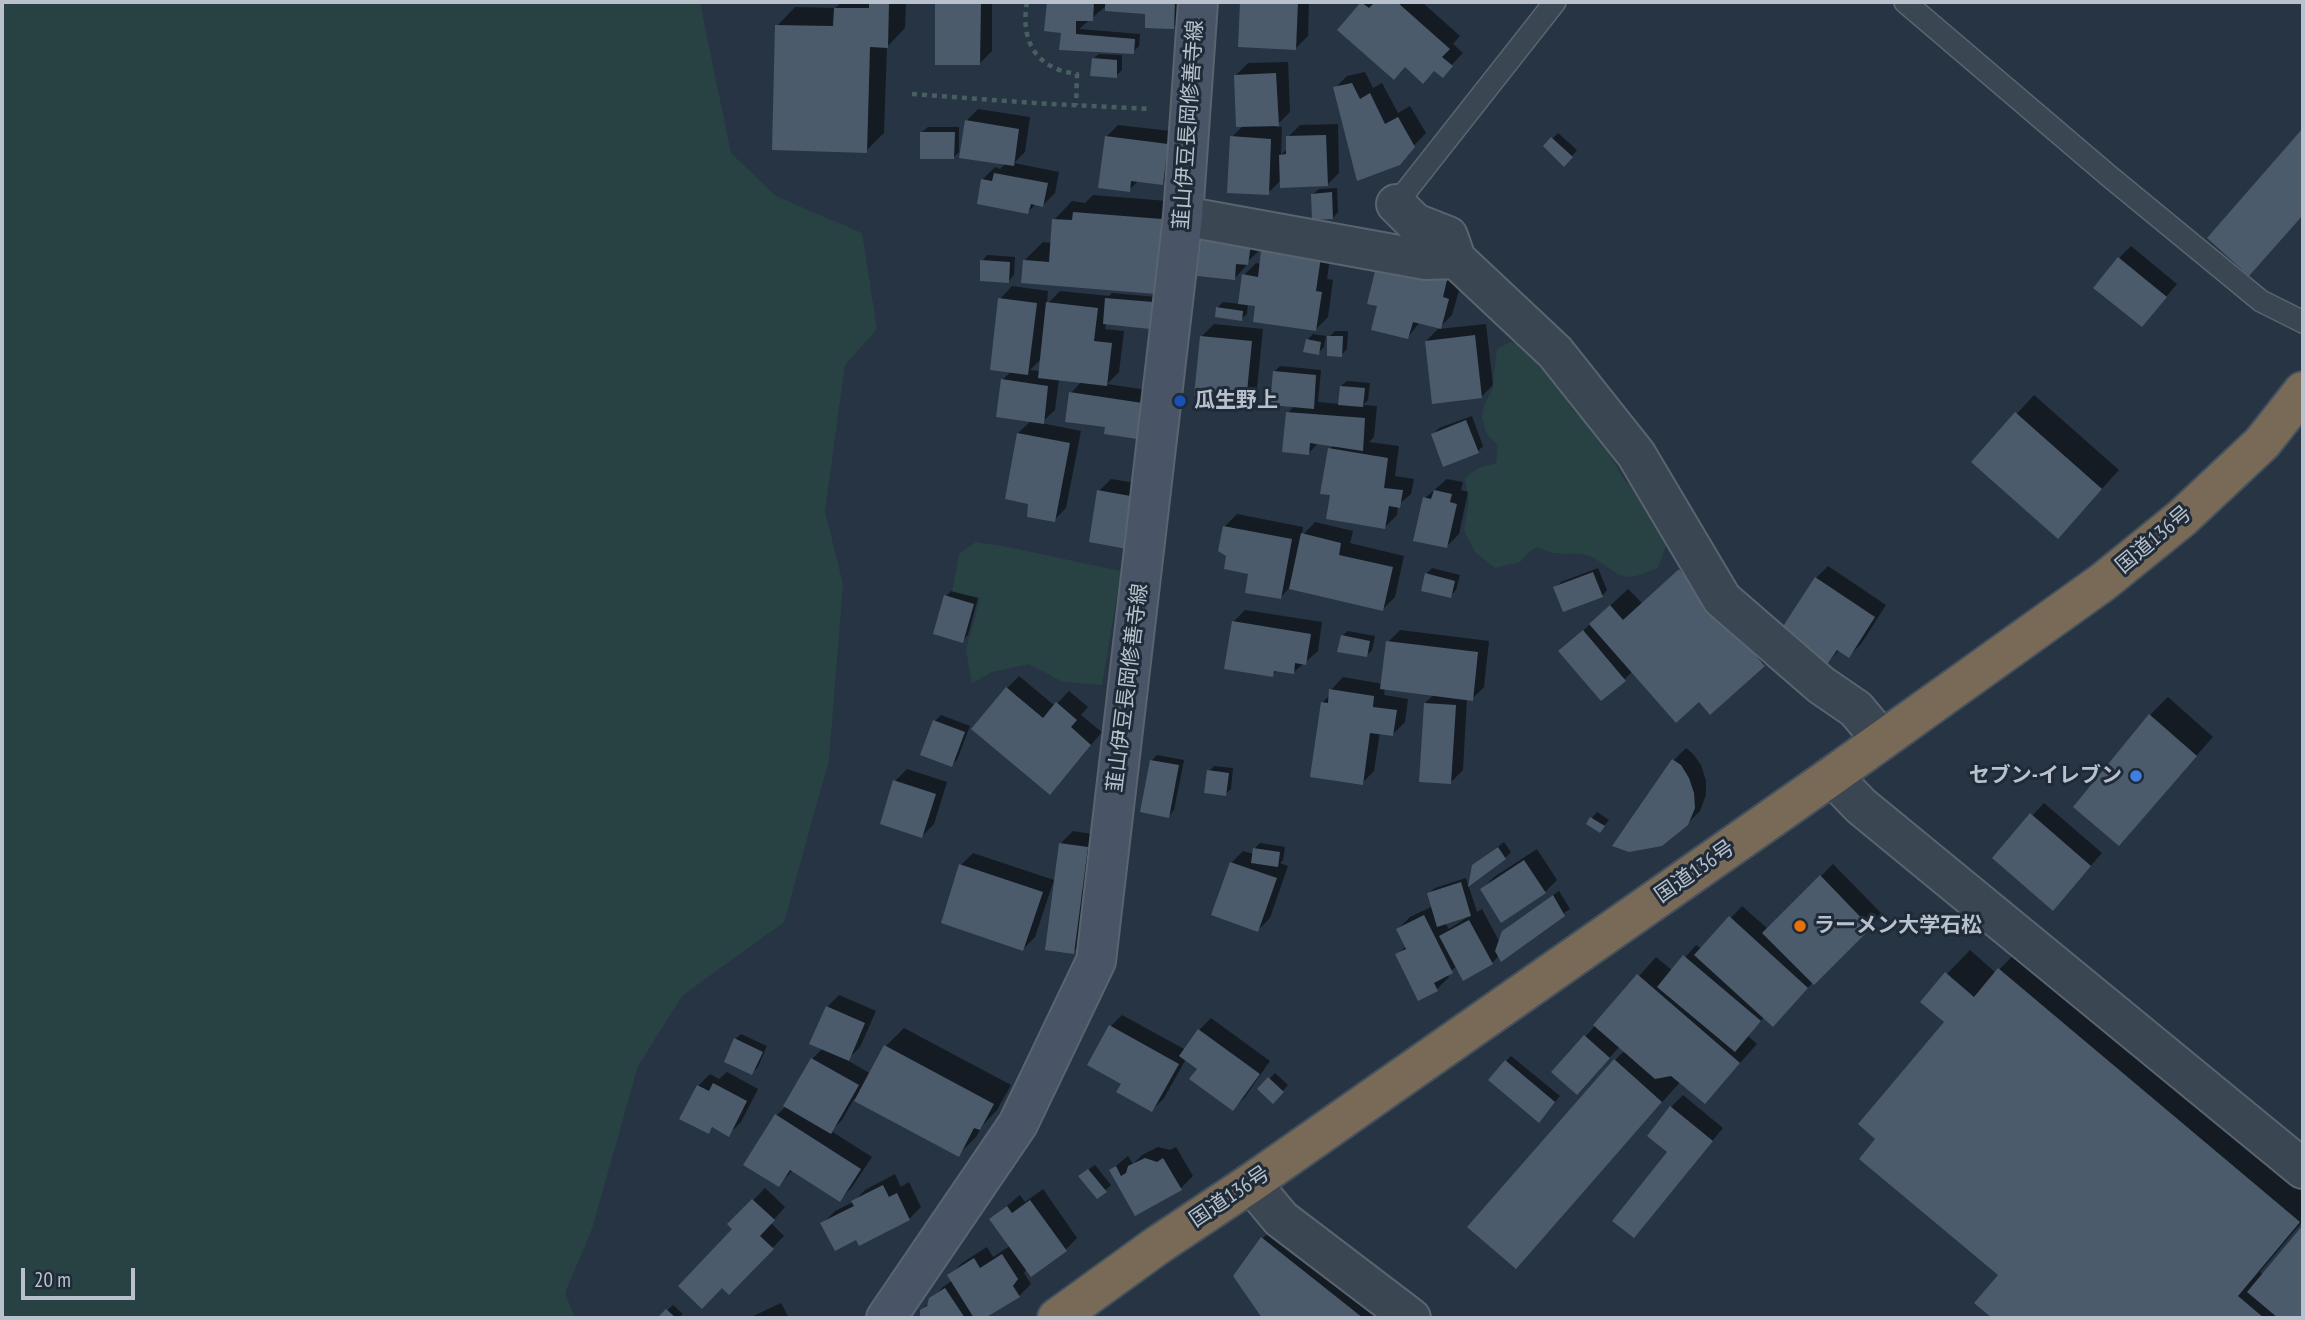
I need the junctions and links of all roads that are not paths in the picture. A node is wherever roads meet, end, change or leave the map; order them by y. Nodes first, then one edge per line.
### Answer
1 (1198, 2) edge
2 (1555, 2) edge
3 (1905, 2) edge
4 (1396, 204) joint
5 (1183, 216) junction
6 (1456, 259) junction
7 (2303, 323) edge
8 (2303, 391) edge
9 (1881, 739) junction
10 (1832, 776) junction
11 (2303, 1170) edge
12 (1251, 1183) junction
13 (886, 1318) edge
14 (1057, 1318) edge
15 (1411, 1318) edge

1 - 5 main road, 韮山伊豆長岡修善寺線
2 - 4 lane
3 - 7 lane
4 - 6 street
5 - 6 street
5 - 13 main road, 韮山伊豆長岡修善寺線
6 - 9 street
8 - 9 highway, 国道136号
9 - 10 highway, 国道136号
10 - 11 street
10 - 12 highway, 国道136号
12 - 14 highway, 国道136号
12 - 15 street

